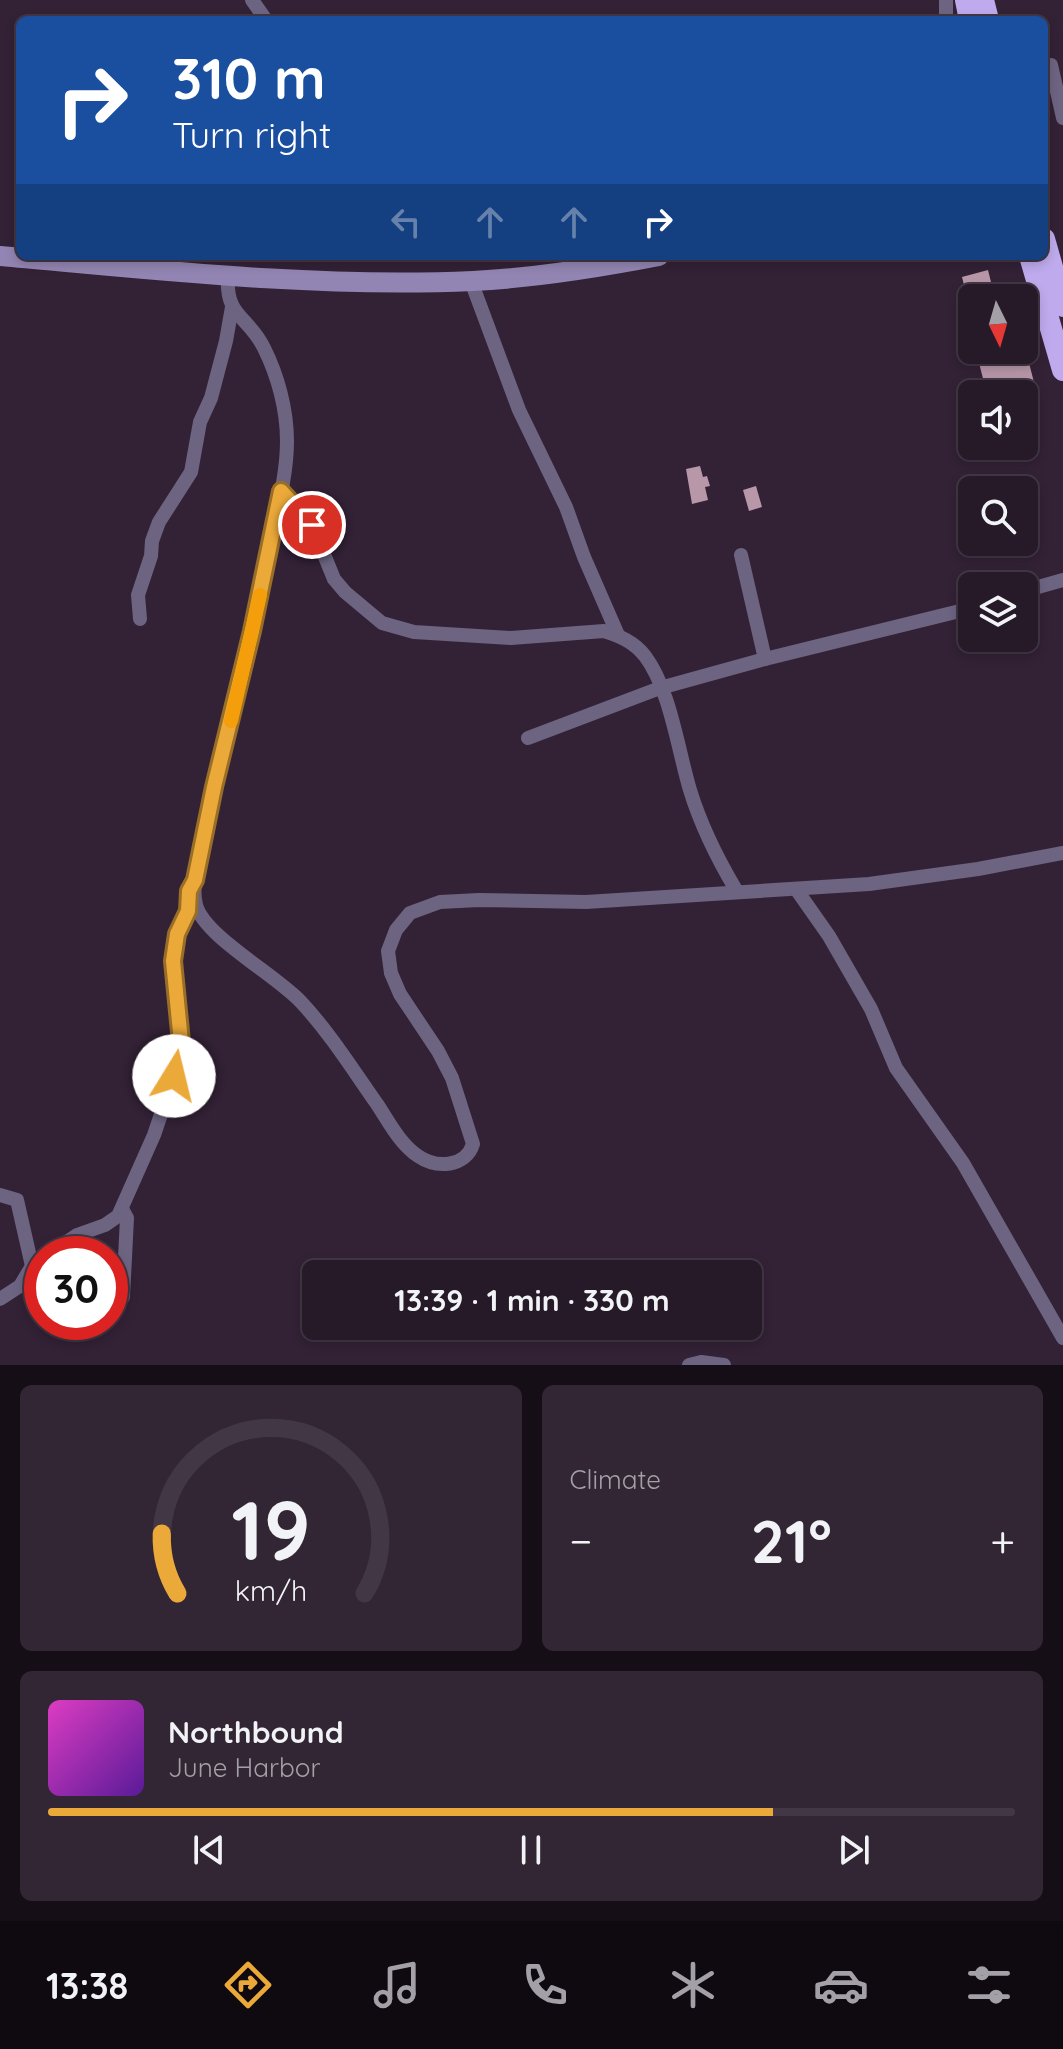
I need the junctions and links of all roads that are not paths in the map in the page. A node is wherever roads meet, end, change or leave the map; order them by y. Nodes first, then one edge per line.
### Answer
1 (1051, 65) dead end
2 (1063, 118) edge
3 (1048, 253) edge
4 (48, 260) edge
5 (639, 260) edge
6 (1031, 260) edge
7 (228, 275) junction
8 (471, 281) junction
9 (1063, 306) edge
10 (232, 307) junction
11 (1063, 370) edge
12 (281, 491) junction
13 (741, 555) dead end
14 (1063, 580) edge
15 (1038, 587) edge
16 (958, 611) edge
17 (140, 619) dead end
18 (618, 635) junction
19 (765, 659) junction
20 (660, 688) junction
21 (528, 738) dead end
22 (1063, 853) edge
23 (195, 880) junction
24 (796, 889) junction
25 (736, 890) junction
26 (0, 1195) edge
27 (122, 1209) junction
28 (76, 1236) edge
29 (126, 1236) edge
30 (24, 1239) edge
31 (24, 1281) edge
32 (0, 1299) edge
33 (1063, 1338) edge
34 (689, 1365) edge
35 (724, 1365) edge

1 - 2 street
3 - 9 highway
4 - 7 main road
5 - 8 main road
6 - 11 highway
7 - 8 main road
7 - 10 street
8 - 18 street
10 - 12 street
10 - 17 street
12 - 18 street
12 - 23 street
13 - 19 street
14 - 15 street
16 - 19 street
18 - 20 street
19 - 20 street
20 - 21 street
20 - 25 street
22 - 24 street
23 - 25 street
23 - 27 street
24 - 25 street
24 - 33 street
26 - 30 street
27 - 28 street
27 - 29 street
31 - 32 street
34 - 35 street

